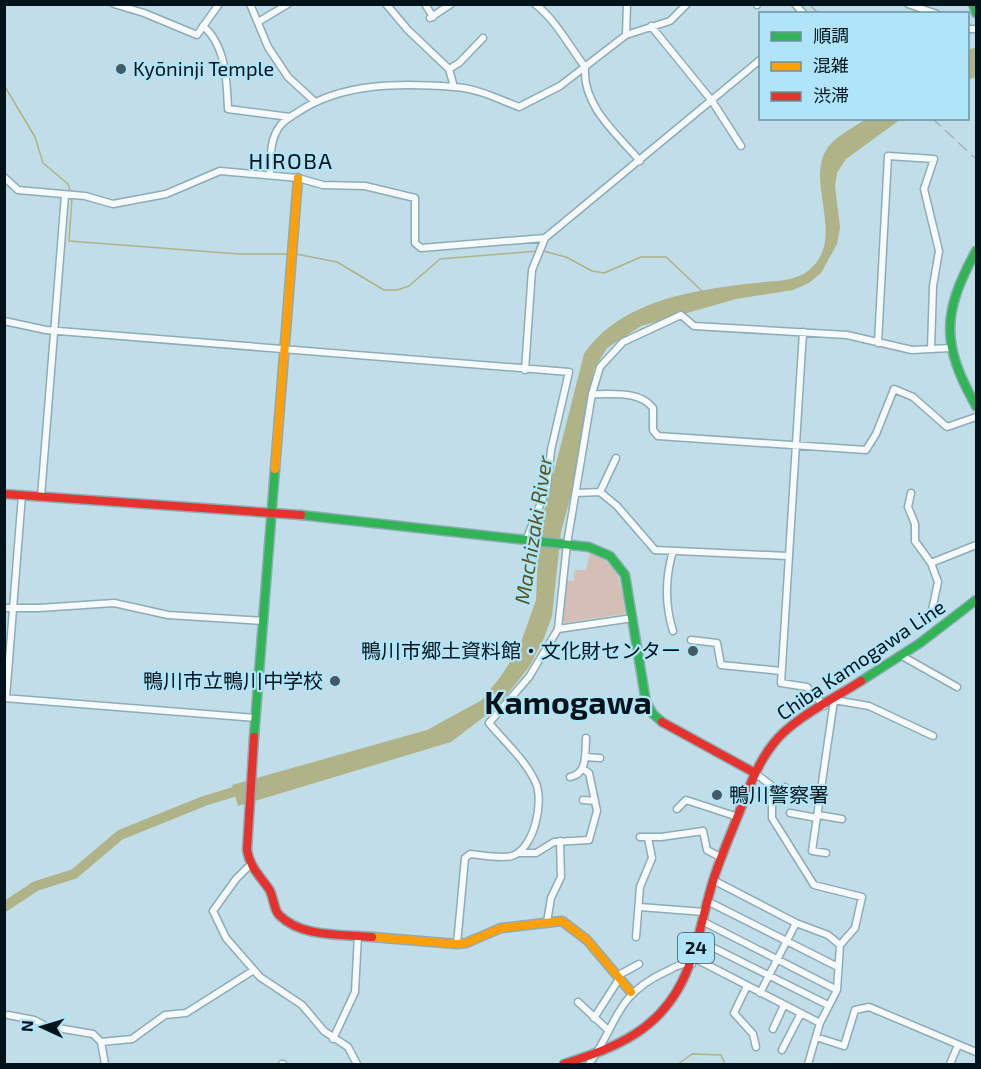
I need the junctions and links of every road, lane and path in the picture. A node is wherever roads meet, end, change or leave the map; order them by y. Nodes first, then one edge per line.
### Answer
1 (114, 4) edge
2 (219, 4) edge
3 (250, 4) edge
4 (288, 4) edge
5 (386, 4) edge
6 (425, 4) edge
7 (451, 4) edge
8 (535, 4) edge
9 (627, 4) edge
10 (687, 4) edge
11 (973, 4) edge
12 (912, 5) edge
13 (931, 12) edge
14 (976, 13) edge
15 (258, 22) junction
16 (203, 26) junction
17 (651, 26) junction
18 (626, 35) junction
19 (483, 38) dead end
20 (759, 61) edge
21 (585, 67) junction
22 (449, 69) junction
23 (454, 87) junction
24 (314, 101) junction
25 (712, 101) junction
26 (290, 117) junction
27 (741, 146) dead end
28 (640, 161) junction
29 (270, 175) junction
30 (4, 177) edge
31 (298, 178) junction
32 (69, 195) junction
33 (544, 241) junction
34 (976, 252) edge
35 (4, 321) edge
36 (54, 331) junction
37 (803, 332) junction
38 (878, 344) junction
39 (950, 348) junction
40 (287, 349) junction
41 (931, 350) junction
42 (525, 370) junction
43 (592, 394) junction
44 (976, 406) edge
45 (976, 417) edge
46 (795, 444) junction
47 (616, 458) dead end
48 (600, 492) junction
49 (576, 493) junction
50 (4, 494) edge
51 (911, 494) dead end
52 (22, 495) junction
53 (41, 496) junction
54 (273, 512) junction
55 (529, 538) junction
56 (566, 544) junction
57 (976, 544) edge
58 (673, 551) junction
59 (788, 556) junction
60 (931, 563) junction
61 (976, 600) edge
62 (4, 608) edge
63 (13, 608) junction
64 (931, 615) dead end
65 (633, 618) junction
66 (264, 621) junction
67 (558, 628) junction
68 (673, 632) dead end
69 (692, 640) dead end
70 (902, 656) junction
71 (781, 671) junction
72 (957, 687) dead end
73 (5, 698) edge
74 (834, 700) junction
75 (824, 706) junction
76 (256, 718) junction
77 (933, 736) dead end
78 (586, 738) dead end
79 (585, 758) junction
80 (600, 758) dead end
81 (583, 769) junction
82 (755, 773) junction
83 (570, 777) dead end
84 (785, 787) dead end
85 (772, 798) junction
86 (583, 800) dead end
87 (595, 801) junction
88 (677, 809) dead end
89 (790, 813) dead end
90 (738, 817) junction
91 (817, 817) junction
92 (842, 819) dead end
93 (640, 837) dead end
94 (648, 838) junction
95 (560, 841) junction
96 (518, 853) junction
97 (826, 853) dead end
98 (722, 858) junction
99 (250, 865) junction
100 (713, 880) junction
101 (707, 901) junction
102 (640, 907) junction
103 (702, 916) junction
104 (547, 922) junction
105 (796, 923) junction
106 (358, 935) junction
107 (636, 938) dead end
108 (698, 940) junction
109 (786, 941) junction
110 (457, 944) junction
111 (840, 945) junction
112 (777, 959) junction
113 (693, 961) junction
114 (639, 964) dead end
115 (838, 967) junction
116 (254, 970) junction
117 (768, 976) junction
118 (618, 978) junction
119 (747, 986) junction
120 (837, 990) junction
121 (631, 992) junction
122 (760, 993) junction
123 (578, 1002) dead end
124 (784, 1005) junction
125 (828, 1005) junction
126 (801, 1013) junction
127 (8, 1015) dead end
128 (594, 1018) junction
129 (820, 1023) junction
130 (773, 1029) dead end
131 (608, 1030) junction
132 (816, 1038) junction
133 (333, 1039) junction
134 (101, 1042) junction
135 (958, 1045) junction
136 (756, 1047) dead end
137 (782, 1050) dead end
138 (976, 1052) edge
139 (598, 1053) junction
140 (105, 1065) edge
141 (357, 1065) edge
142 (564, 1065) edge
143 (589, 1065) edge
144 (808, 1065) edge
145 (950, 1065) edge

1 - 16 street
2 - 16 street
3 - 15 street
4 - 15 street
5 - 22 street
6 - 7 street
8 - 21 street
9 - 18 street
10 - 17 street
11 - 14 main road
12 - 13 street
15 - 24 street
16 - 26 street
17 - 18 street
17 - 25 street
18 - 21 street
19 - 22 street
20 - 25 street
21 - 23 street
21 - 28 street
22 - 23 street
23 - 24 street
24 - 26 street
25 - 27 street
25 - 28 street
26 - 29 street
28 - 33 street
29 - 31 street
29 - 32 street
30 - 32 street
31 - 33 street
31 - 40 main road
32 - 36 street
33 - 42 street
34 - 39 main road
35 - 36 street
36 - 40 street
36 - 53 street
37 - 38 street
37 - 43 street
37 - 46 street
38 - 41 street
38 - 41 street
39 - 41 street
39 - 44 main road
40 - 42 street
40 - 54 main road
42 - 55 street
43 - 46 street
43 - 49 street
45 - 46 street
46 - 59 street
47 - 48 street
48 - 49 street
48 - 58 street
49 - 56 street
50 - 52 main road
51 - 60 street
52 - 53 main road
52 - 63 street
53 - 54 main road
54 - 55 main road
54 - 66 main road
55 - 56 main road
56 - 65 main road
56 - 67 street
57 - 60 street
58 - 59 street
58 - 68 street
59 - 71 street
60 - 64 street
61 - 70 main road, Chiba Kamogawa Line / 24
62 - 63 street
63 - 66 street
63 - 73 street
65 - 67 street
65 - 82 main road
66 - 76 main road
67 - 96 street
69 - 71 street
70 - 72 street
70 - 74 main road, Chiba Kamogawa Line / 24
71 - 75 street
73 - 76 street
74 - 75 main road, Chiba Kamogawa Line / 24
74 - 77 street
74 - 91 street
75 - 82 main road, Chiba Kamogawa Line / 24
76 - 99 main road
78 - 79 street
79 - 80 street
79 - 81 street
81 - 83 street
81 - 87 street
82 - 85 street
82 - 90 main road, Chiba Kamogawa Line / 24
84 - 85 street
85 - 111 street
86 - 87 street
87 - 95 street
88 - 90 street
89 - 91 street
90 - 98 main road, Chiba Kamogawa Line / 24
91 - 92 street
91 - 97 street
93 - 94 street
94 - 98 street
94 - 102 street
95 - 96 street
95 - 104 street
96 - 110 street
98 - 100 main road, Chiba Kamogawa Line / 24
99 - 106 main road
99 - 116 street
100 - 101 main road, Chiba Kamogawa Line / 24
100 - 105 street
101 - 103 main road, Chiba Kamogawa Line / 24
101 - 109 street
102 - 103 street
102 - 107 street
103 - 108 main road, Chiba Kamogawa Line / 24
103 - 112 street
104 - 110 main road
104 - 118 main road
105 - 109 street
105 - 111 street
106 - 110 main road
106 - 133 street
108 - 113 main road, Chiba Kamogawa Line / 24
108 - 117 street
109 - 112 street
109 - 115 street
111 - 115 street
112 - 117 street
112 - 120 street
113 - 119 street
113 - 121 street
113 - 139 main road, Chiba Kamogawa Line / 24
114 - 118 street
115 - 120 street
116 - 133 street
116 - 134 street
117 - 122 street
117 - 125 street
118 - 121 main road
118 - 128 street
119 - 122 street
119 - 136 street
120 - 125 street
121 - 131 street
122 - 124 street
123 - 128 street
124 - 126 street
124 - 130 street
125 - 129 street
126 - 129 street
126 - 137 street
127 - 134 street
128 - 131 street
129 - 132 street
131 - 139 street
132 - 135 street
132 - 144 street
133 - 141 street
134 - 140 street
135 - 138 street
135 - 145 street
139 - 142 main road, Chiba Kamogawa Line / 24
139 - 143 street

